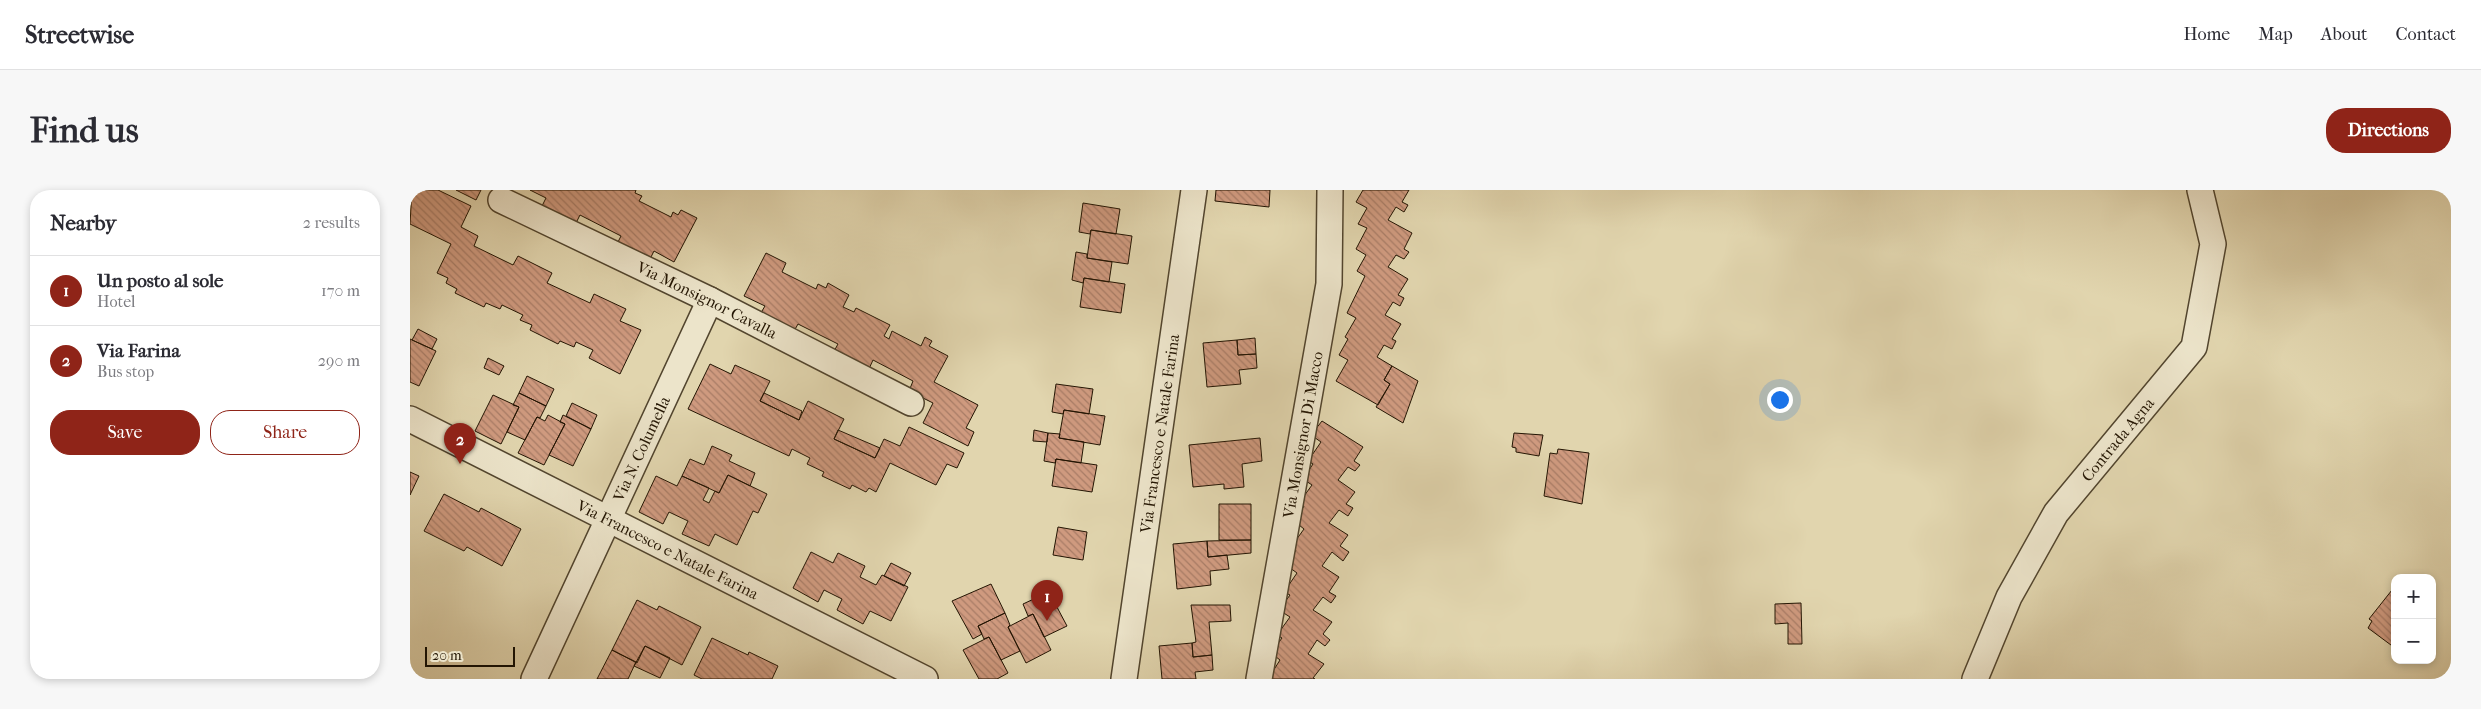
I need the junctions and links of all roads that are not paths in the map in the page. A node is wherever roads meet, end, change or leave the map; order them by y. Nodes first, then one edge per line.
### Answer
1 (1194, 190) edge
2 (1330, 190) edge
3 (2200, 190) edge
4 (501, 200) dead end
5 (710, 300) junction
6 (911, 403) dead end
7 (410, 419) edge
8 (607, 520) junction
9 (534, 679) edge
10 (925, 679) edge
11 (1124, 679) edge
12 (1259, 679) edge
13 (1975, 679) edge

1 - 11 street, Via Francesco e Natale Farina
2 - 12 street, Via Monsignor Di Macco
3 - 13 street, Contrada Agna
4 - 5 street, Via Monsignor Cavalla
5 - 6 street, Via Monsignor Cavalla
5 - 8 street, Via N. Columella
7 - 8 street, Via Francesco e Natale Farina
8 - 9 street, Via N. Columella
8 - 10 street, Via Francesco e Natale Farina

